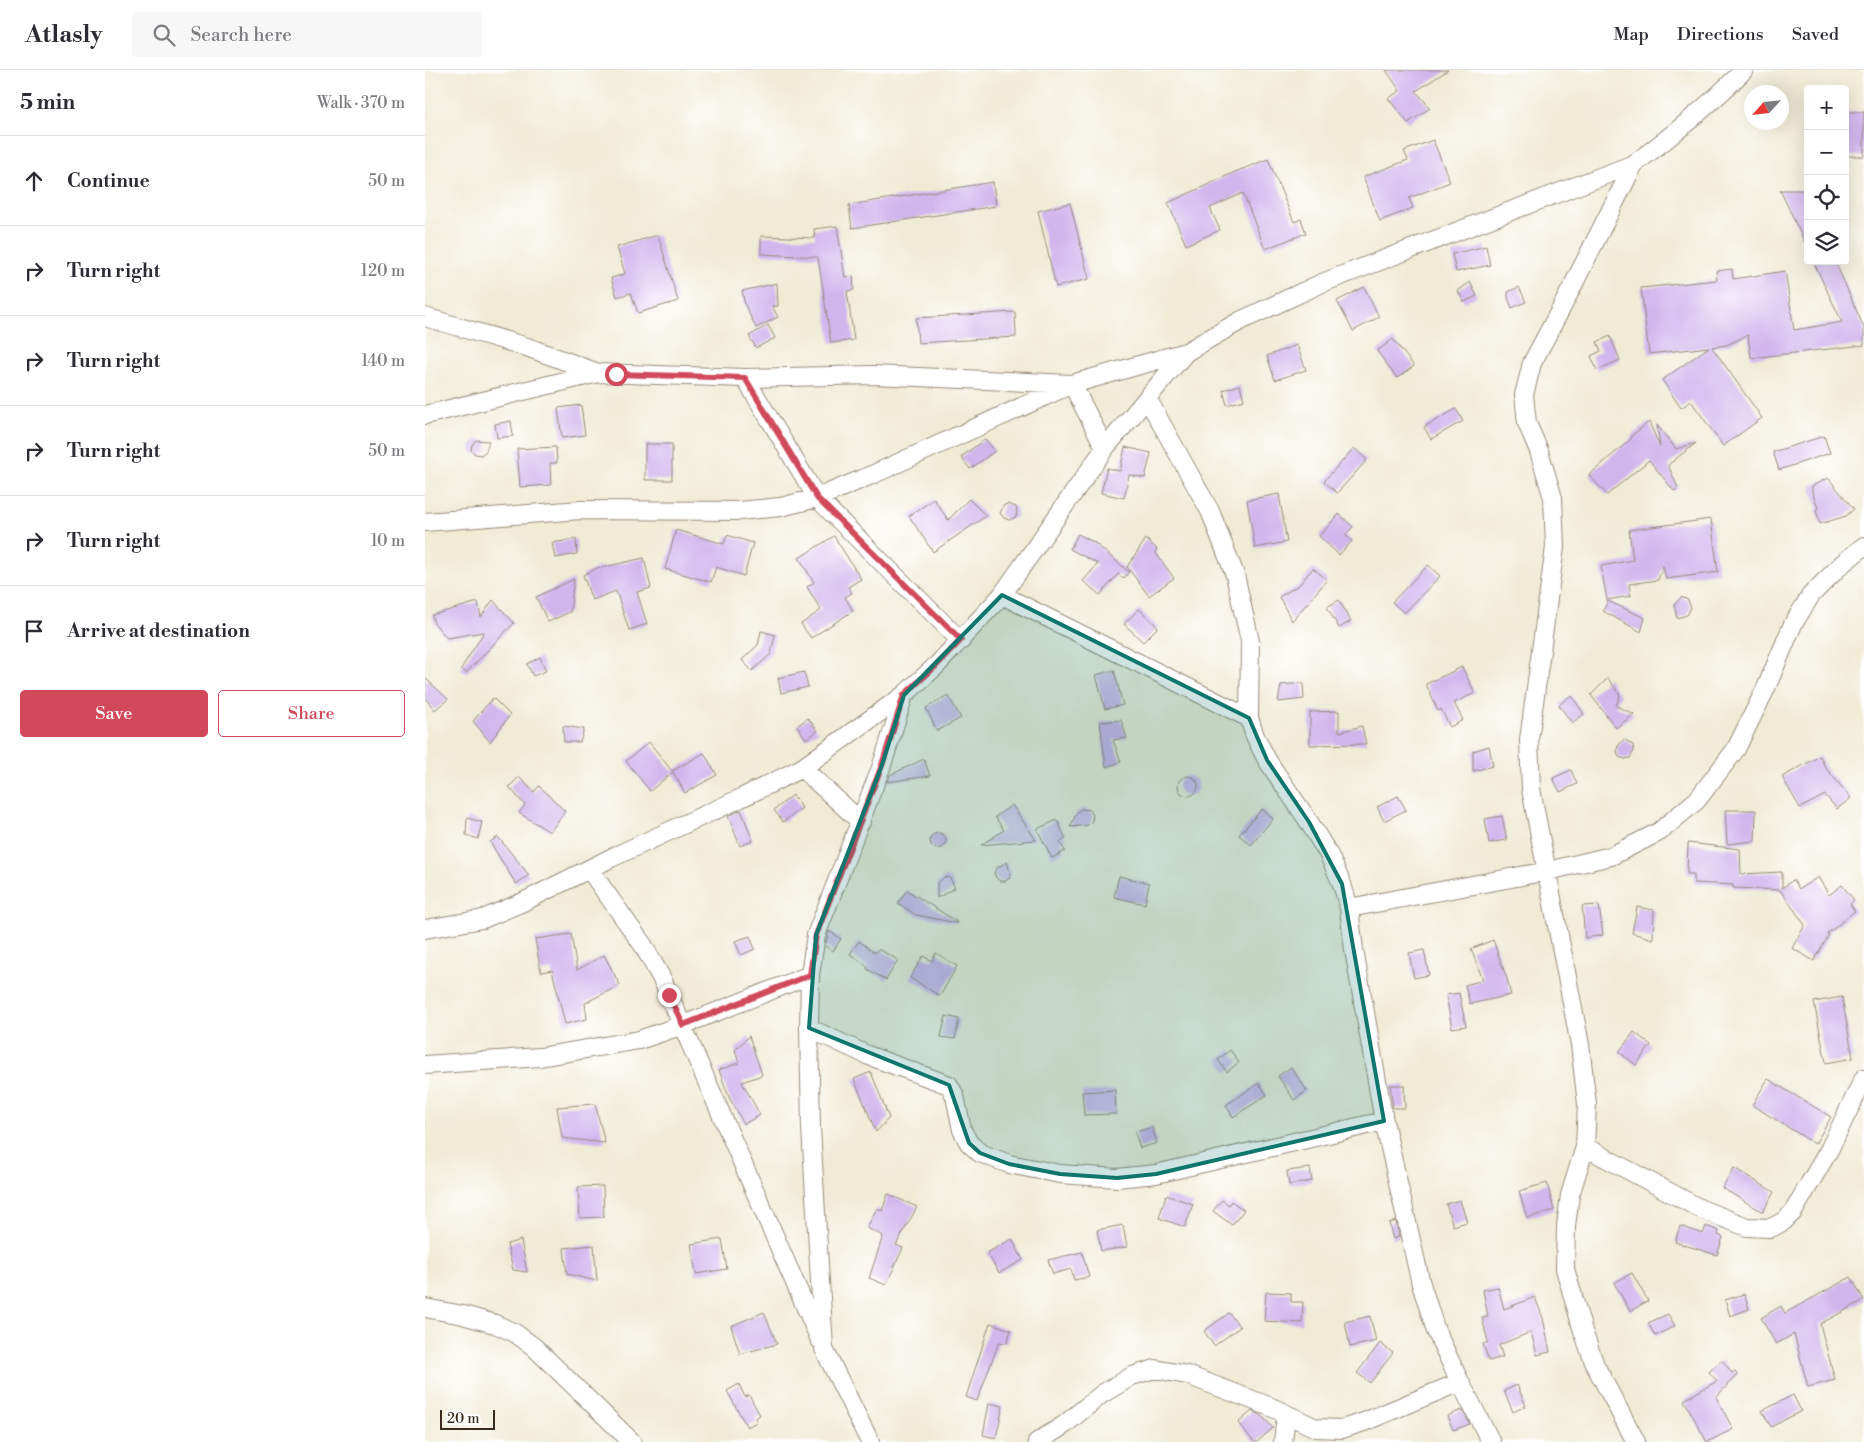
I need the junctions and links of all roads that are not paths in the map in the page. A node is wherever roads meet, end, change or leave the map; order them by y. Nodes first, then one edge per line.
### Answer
1 (1744, 70) edge
2 (1633, 164) junction
3 (425, 317) edge
4 (1186, 352) junction
5 (598, 373) junction
6 (745, 378) junction
7 (1072, 384) junction
8 (1147, 398) junction
9 (425, 415) edge
10 (1105, 448) junction
11 (817, 498) junction
12 (425, 522) edge
13 (1864, 546) edge
14 (1002, 595) junction
15 (961, 640) junction
16 (904, 695) junction
17 (1249, 718) junction
18 (802, 768) junction
19 (861, 822) junction
20 (589, 869) junction
21 (1548, 871) junction
22 (1349, 908) junction
23 (425, 929) edge
24 (810, 975) junction
25 (683, 1025) junction
26 (809, 1028) junction
27 (425, 1065) edge
28 (1864, 1078) edge
29 (1384, 1121) junction
30 (1585, 1147) junction
31 (425, 1308) edge
32 (824, 1350) junction
33 (1460, 1382) junction
34 (1287, 1414) junction
35 (632, 1442) edge
36 (870, 1442) edge
37 (1037, 1442) edge
38 (1283, 1442) edge
39 (1491, 1442) edge
40 (1636, 1442) edge

1 - 2 street
2 - 4 street
2 - 21 street
3 - 5 street
4 - 7 street
4 - 8 street
5 - 6 street
5 - 9 street
6 - 7 street
6 - 11 street
7 - 10 street
7 - 11 street
8 - 10 street
8 - 17 street
10 - 14 street
11 - 12 street
11 - 15 street
13 - 21 street
14 - 15 street
14 - 17 street
15 - 16 street
16 - 18 street
16 - 19 street
17 - 22 street
18 - 19 street
18 - 20 street
19 - 24 street
20 - 23 street
20 - 25 street
21 - 22 street
21 - 30 street
22 - 29 street
24 - 25 street
24 - 26 street
25 - 27 street
25 - 32 street
26 - 29 street
26 - 32 street
28 - 30 street
29 - 33 street
30 - 40 street
31 - 35 street
32 - 36 street
33 - 34 street
33 - 39 street
34 - 37 street
34 - 38 street

